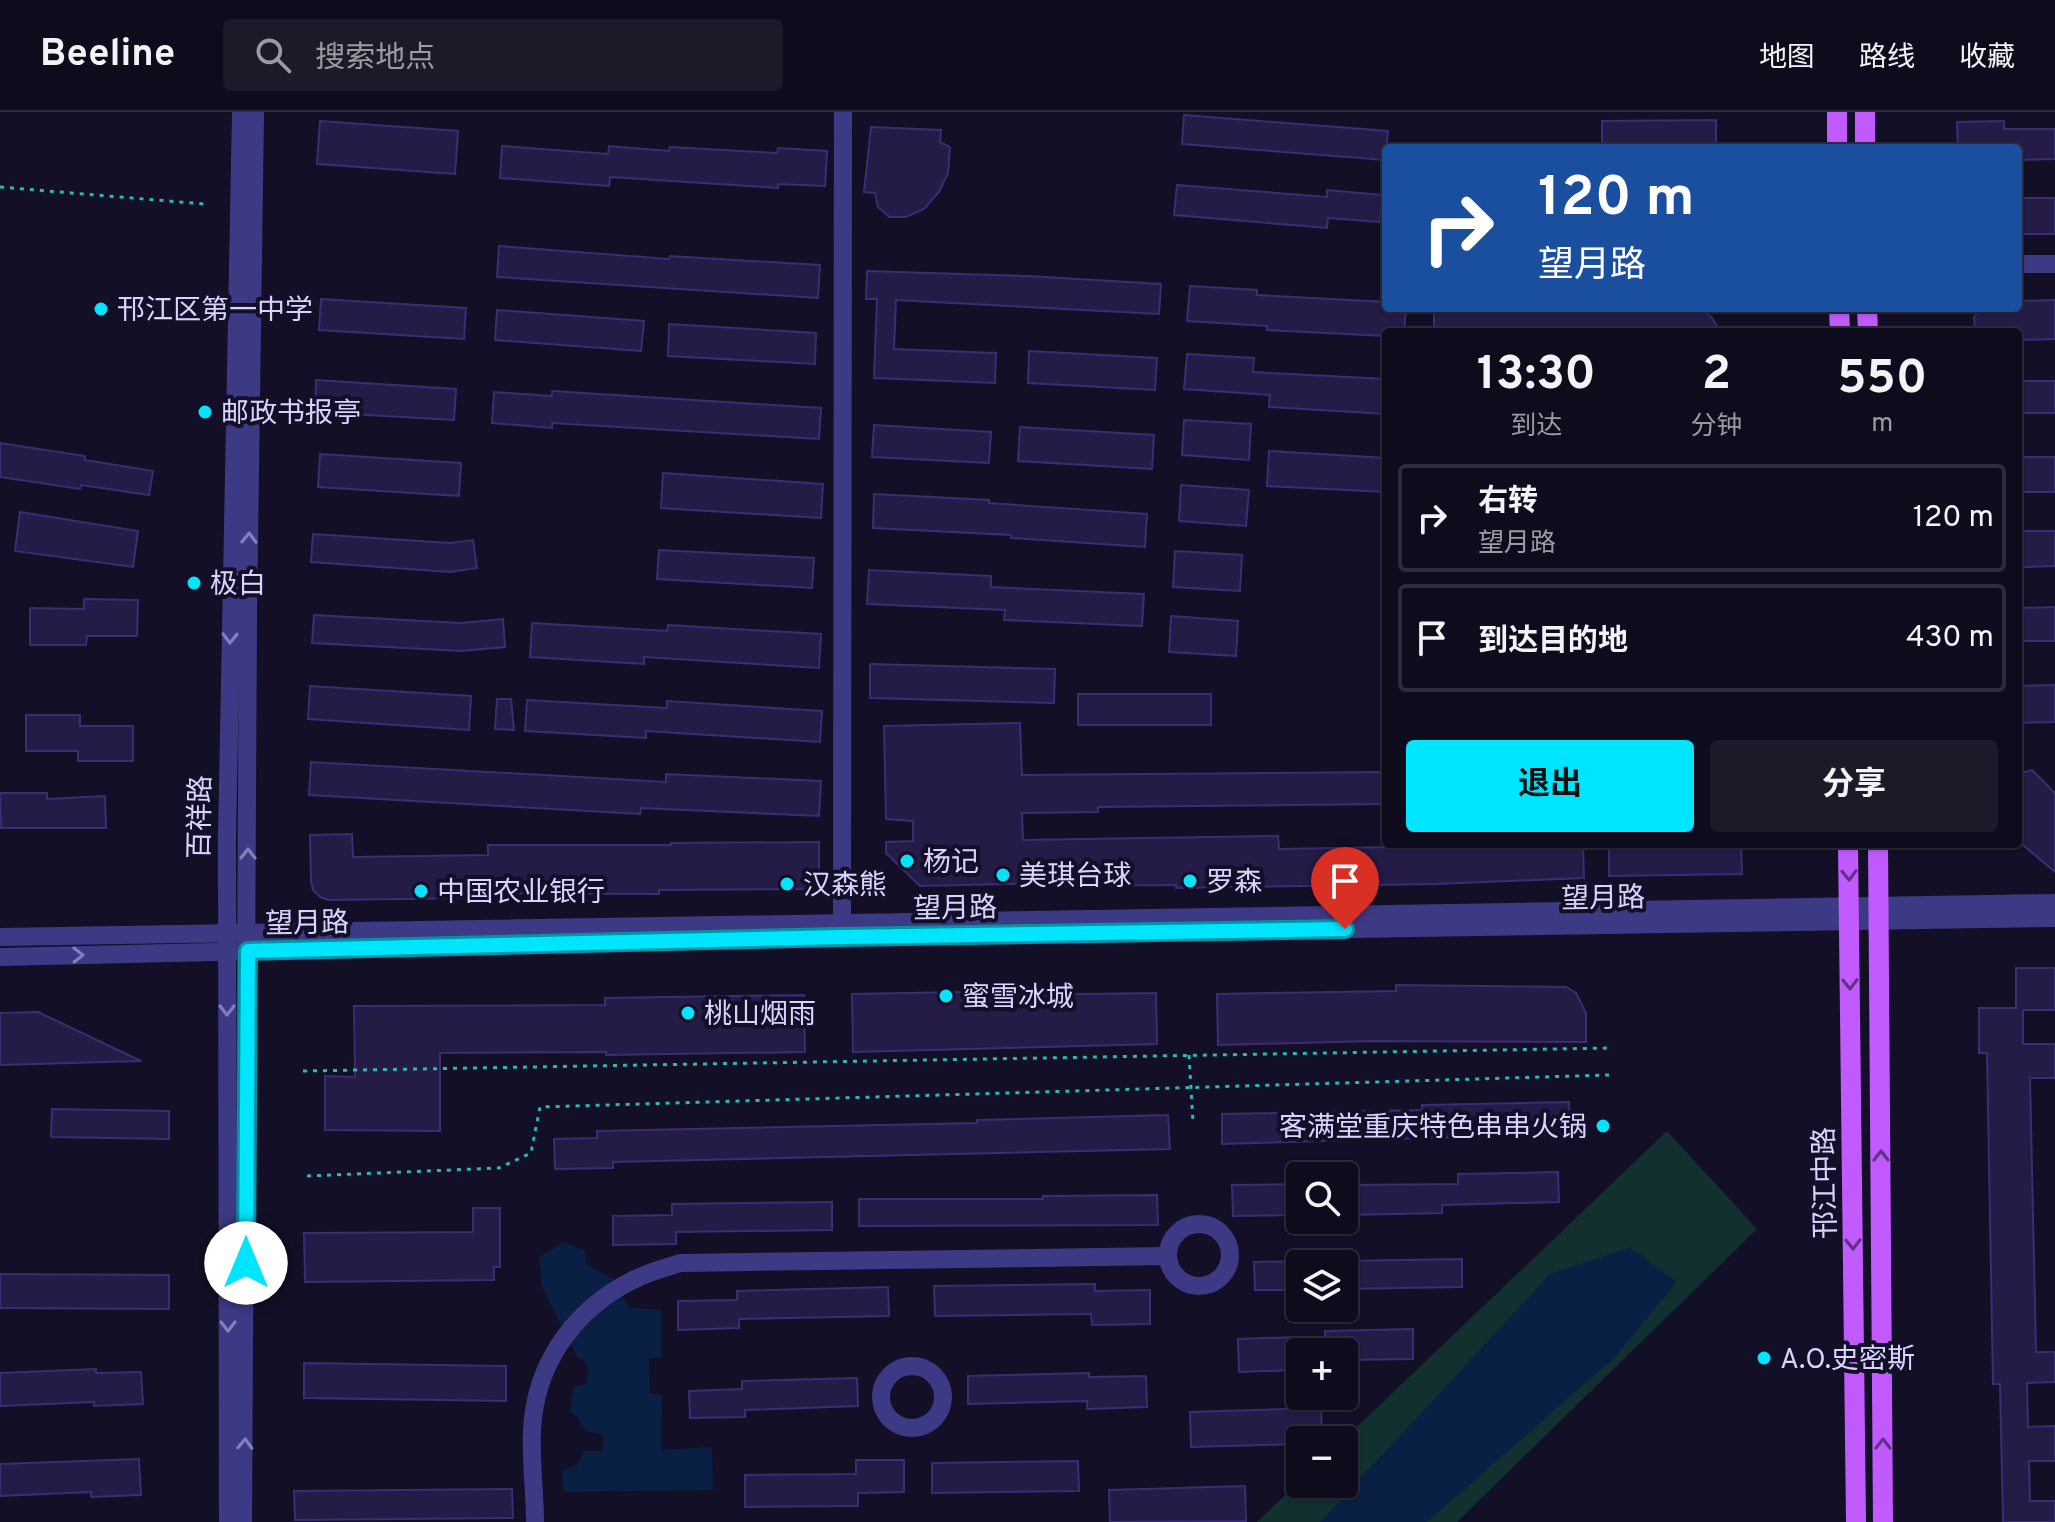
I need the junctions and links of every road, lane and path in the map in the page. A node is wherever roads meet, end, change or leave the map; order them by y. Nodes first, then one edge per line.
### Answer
1 (241, 112) edge
2 (255, 112) edge
3 (843, 112) edge
4 (1837, 112) edge
5 (1865, 112) edge
6 (1837, 144) edge
7 (1865, 144) edge
8 (0, 187) edge
9 (204, 204) dead end
10 (2022, 264) edge
11 (2055, 264) edge
12 (1848, 848) edge
13 (1878, 848) edge
14 (2055, 903) edge
15 (1850, 913) junction
16 (1880, 913) junction
17 (2055, 918) edge
18 (842, 922) junction
19 (227, 932) junction
20 (0, 937) edge
21 (248, 942) junction
22 (227, 952) junction
23 (0, 957) edge
24 (1610, 1048) dead end
25 (1189, 1055) junction
26 (303, 1071) dead end
27 (1609, 1075) dead end
28 (1192, 1089) junction
29 (1193, 1122) dead end
30 (307, 1176) dead end
31 (1167, 1256) dead end
32 (228, 1522) edge
33 (243, 1522) edge
34 (535, 1522) edge
35 (1856, 1522) edge
36 (1883, 1522) edge

1 -> 19 street, 百祥路
21 -> 2 street, 百祥路
3 - 18 street
4 - 6 main road
5 - 7 main road
8 - 9 path
10 - 11 street
12 -> 15 main road, 邗江中路
13 - 16 main road, 邗江中路
14 - 16 street, 望月路
15 - 16 street, 望月路
15 - 18 street, 望月路
15 - 21 street, 望月路
15 -> 35 main road, 邗江中路
16 - 17 street, 望月路
36 -> 16 main road, 邗江中路
18 - 21 street, 望月路
19 - 20 street, 望月路
19 - 21 street, 望月路
19 - 22 street, 百祥路
21 - 22 street, 望月路
33 -> 21 street, 百祥路
23 -> 22 street, 望月路
22 -> 32 street, 百祥路
24 - 25 path
25 - 26 path
25 - 28 path
27 - 28 path
28 - 29 path
28 - 30 path
31 - 34 street

